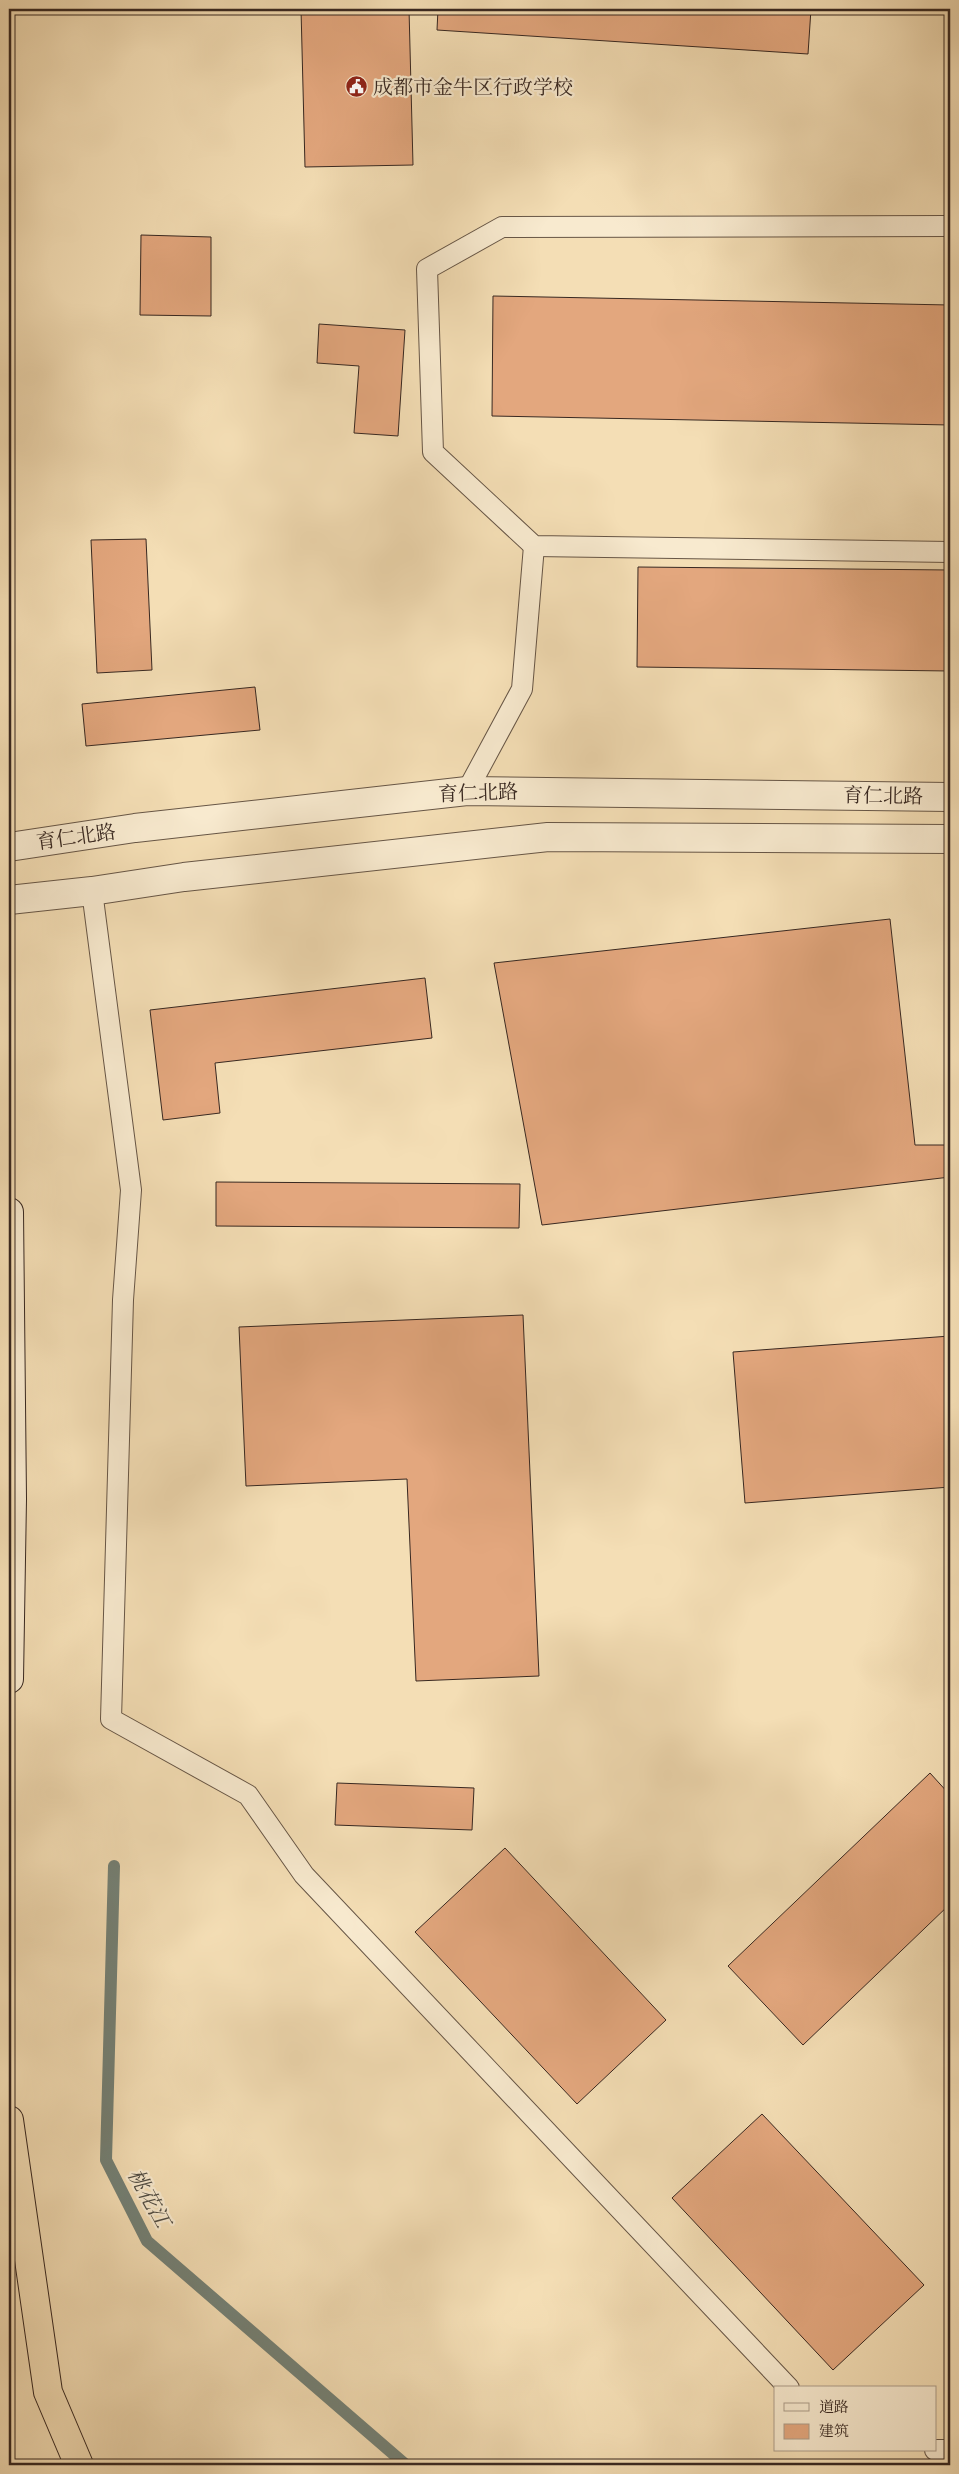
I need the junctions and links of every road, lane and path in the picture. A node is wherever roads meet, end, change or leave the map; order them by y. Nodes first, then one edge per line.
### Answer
1 (950, 226) edge
2 (534, 546) junction
3 (950, 552) edge
4 (467, 791) junction
5 (950, 797) edge
6 (950, 839) edge
7 (9, 847) edge
8 (92, 891) junction
9 (9, 900) edge
10 (9, 1212) edge
11 (9, 1679) edge
12 (9, 2120) edge
13 (787, 2386) edge
14 (936, 2450) edge
15 (950, 2450) edge
16 (79, 2465) edge

1 - 2 lane
2 - 3 lane
2 - 4 lane
4 - 5 street, 育仁北路
4 - 7 street, 育仁北路
6 - 8 street
8 - 9 street
8 - 13 lane
10 - 11 street
12 - 16 highway
14 - 15 lane

